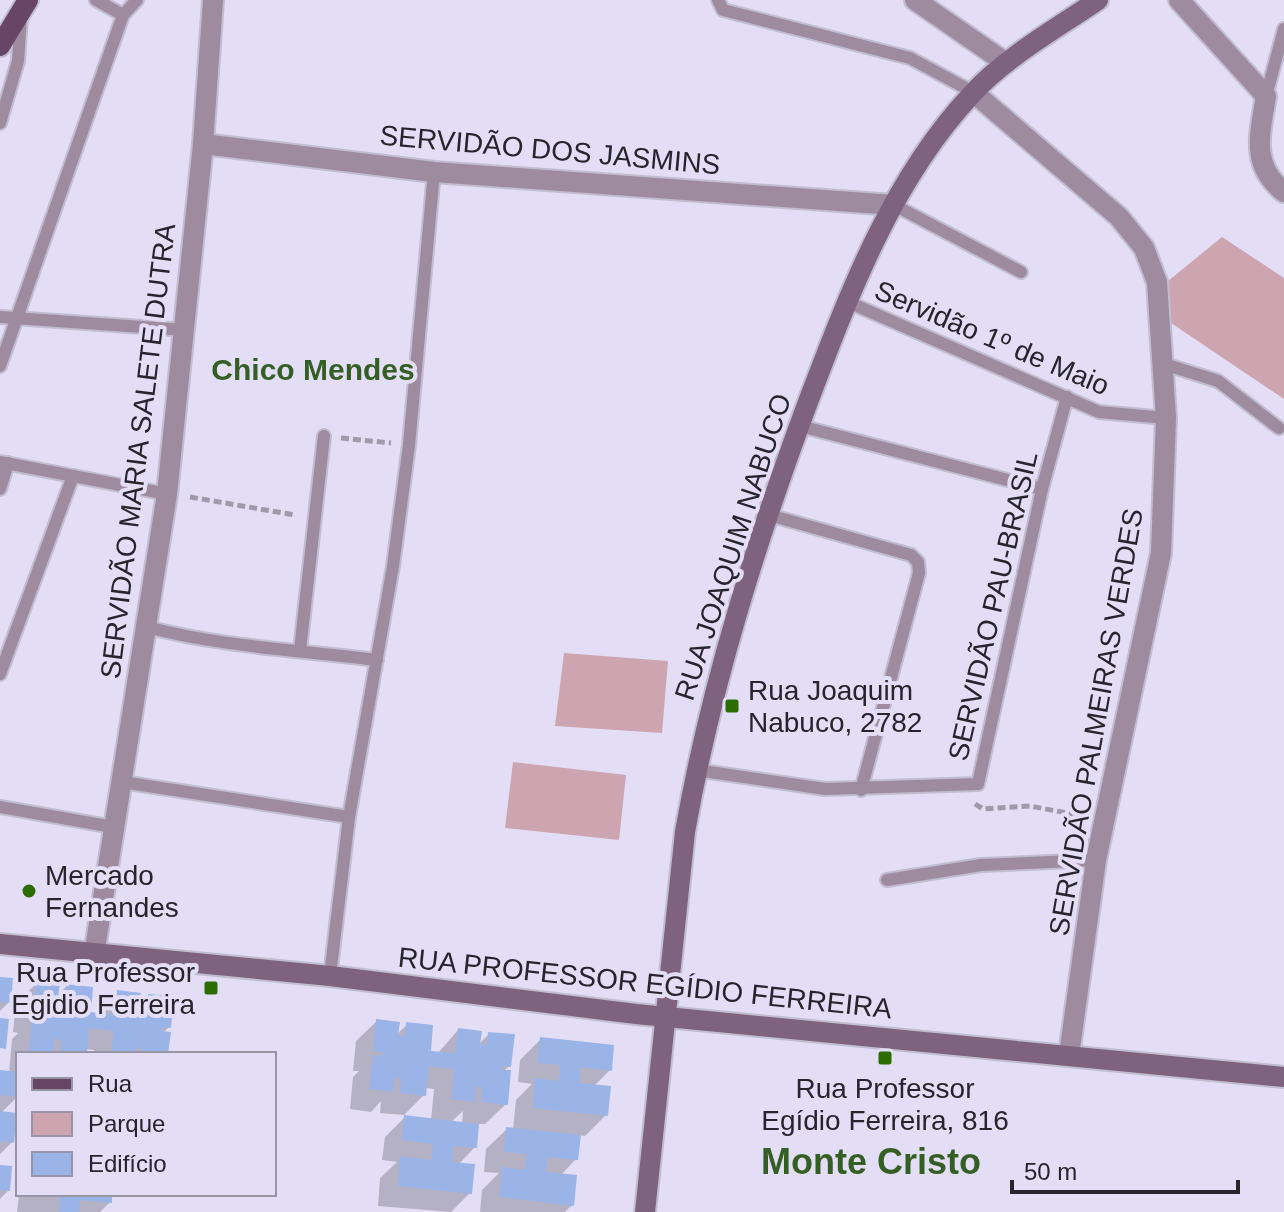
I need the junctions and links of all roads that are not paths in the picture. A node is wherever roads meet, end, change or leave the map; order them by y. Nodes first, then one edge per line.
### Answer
1 (96, 0) edge
2 (137, 0) edge
3 (213, 0) edge
4 (718, 0) edge
5 (915, 0) edge
6 (1098, 0) edge
7 (1179, 0) edge
8 (24, 7) edge
9 (123, 15) junction
10 (1284, 29) edge
11 (0, 46) edge
12 (1006, 63) junction
13 (973, 92) junction
14 (1266, 96) junction
15 (0, 123) edge
16 (203, 144) junction
17 (434, 172) junction
18 (1284, 192) edge
19 (894, 205) junction
20 (1021, 272) dead end
21 (848, 302) junction
22 (0, 317) edge
23 (16, 320) junction
24 (185, 330) junction
25 (1164, 364) junction
26 (0, 366) edge
27 (1067, 397) junction
28 (1166, 418) junction
29 (800, 426) junction
30 (1279, 428) dead end
31 (324, 436) road end
32 (4, 462) edge
33 (73, 476) junction
34 (0, 489) edge
35 (1042, 489) junction
36 (167, 494) junction
37 (769, 515) junction
38 (147, 627) junction
39 (300, 650) junction
40 (377, 660) junction
41 (0, 674) edge
42 (696, 770) junction
43 (122, 782) junction
44 (861, 790) junction
45 (0, 807) edge
46 (349, 817) junction
47 (113, 827) junction
48 (1096, 860) junction
49 (887, 880) dead end
50 (0, 944) edge
51 (94, 955) junction
52 (330, 976) junction
53 (665, 1017) junction
54 (1069, 1055) junction
55 (1284, 1077) edge
56 (645, 1212) edge

1 - 9 lane
2 - 9 lane
3 - 16 street, SERVIDÃO MARIA SALETE DUTRA
4 - 13 lane
5 - 12 street
6 - 12 main road, RUA JOAQUIM NABUCO
7 - 14 street
8 - 11 main road
8 - 15 lane
9 - 23 lane
10 - 14 lane
12 - 13 main road, RUA JOAQUIM NABUCO
13 - 19 main road, RUA JOAQUIM NABUCO
13 - 25 street, SERVIDÃO PALMEIRAS VERDES
14 - 18 street
16 - 17 street, SERVIDÃO DOS JASMINS
16 - 24 street, SERVIDÃO MARIA SALETE DUTRA
17 - 19 street, SERVIDÃO DOS JASMINS
17 - 40 lane
19 - 20 lane
19 - 21 main road, RUA JOAQUIM NABUCO
21 - 27 lane, Servidão 1º de Maio
21 - 29 main road, RUA JOAQUIM NABUCO
22 - 23 lane
23 - 24 lane
23 - 26 lane
24 - 36 street, SERVIDÃO MARIA SALETE DUTRA
25 - 28 street, SERVIDÃO PALMEIRAS VERDES
25 - 30 lane
27 - 28 lane, Servidão 1º de Maio
27 - 35 lane, SERVIDÃO PAU-BRASIL
28 - 48 street, SERVIDÃO PALMEIRAS VERDES
29 - 35 lane
29 - 37 main road, RUA JOAQUIM NABUCO
31 - 39 lane
32 - 33 lane
32 - 34 lane
33 - 36 lane
33 - 41 lane
35 - 44 lane, SERVIDÃO PAU-BRASIL
36 - 38 street, SERVIDÃO MARIA SALETE DUTRA
37 - 42 main road, RUA JOAQUIM NABUCO
37 - 44 lane
38 - 39 lane
38 - 43 street, SERVIDÃO MARIA SALETE DUTRA
39 - 40 lane
40 - 46 lane
42 - 44 lane, SERVIDÃO PAU-BRASIL
42 - 53 main road, RUA JOAQUIM NABUCO
43 - 46 lane
43 - 47 street, SERVIDÃO MARIA SALETE DUTRA
45 - 47 lane
46 - 52 lane
47 - 51 street, SERVIDÃO MARIA SALETE DUTRA
48 - 49 lane
48 - 54 street, SERVIDÃO PALMEIRAS VERDES
50 - 51 main road, RUA PROFESSOR EGÍDIO FERREIRA
51 - 52 main road, RUA PROFESSOR EGÍDIO FERREIRA
52 - 53 main road, RUA PROFESSOR EGÍDIO FERREIRA
53 - 54 main road, RUA PROFESSOR EGÍDIO FERREIRA
53 - 56 main road, RUA JOAQUIM NABUCO
54 - 55 main road, RUA PROFESSOR EGÍDIO FERREIRA

